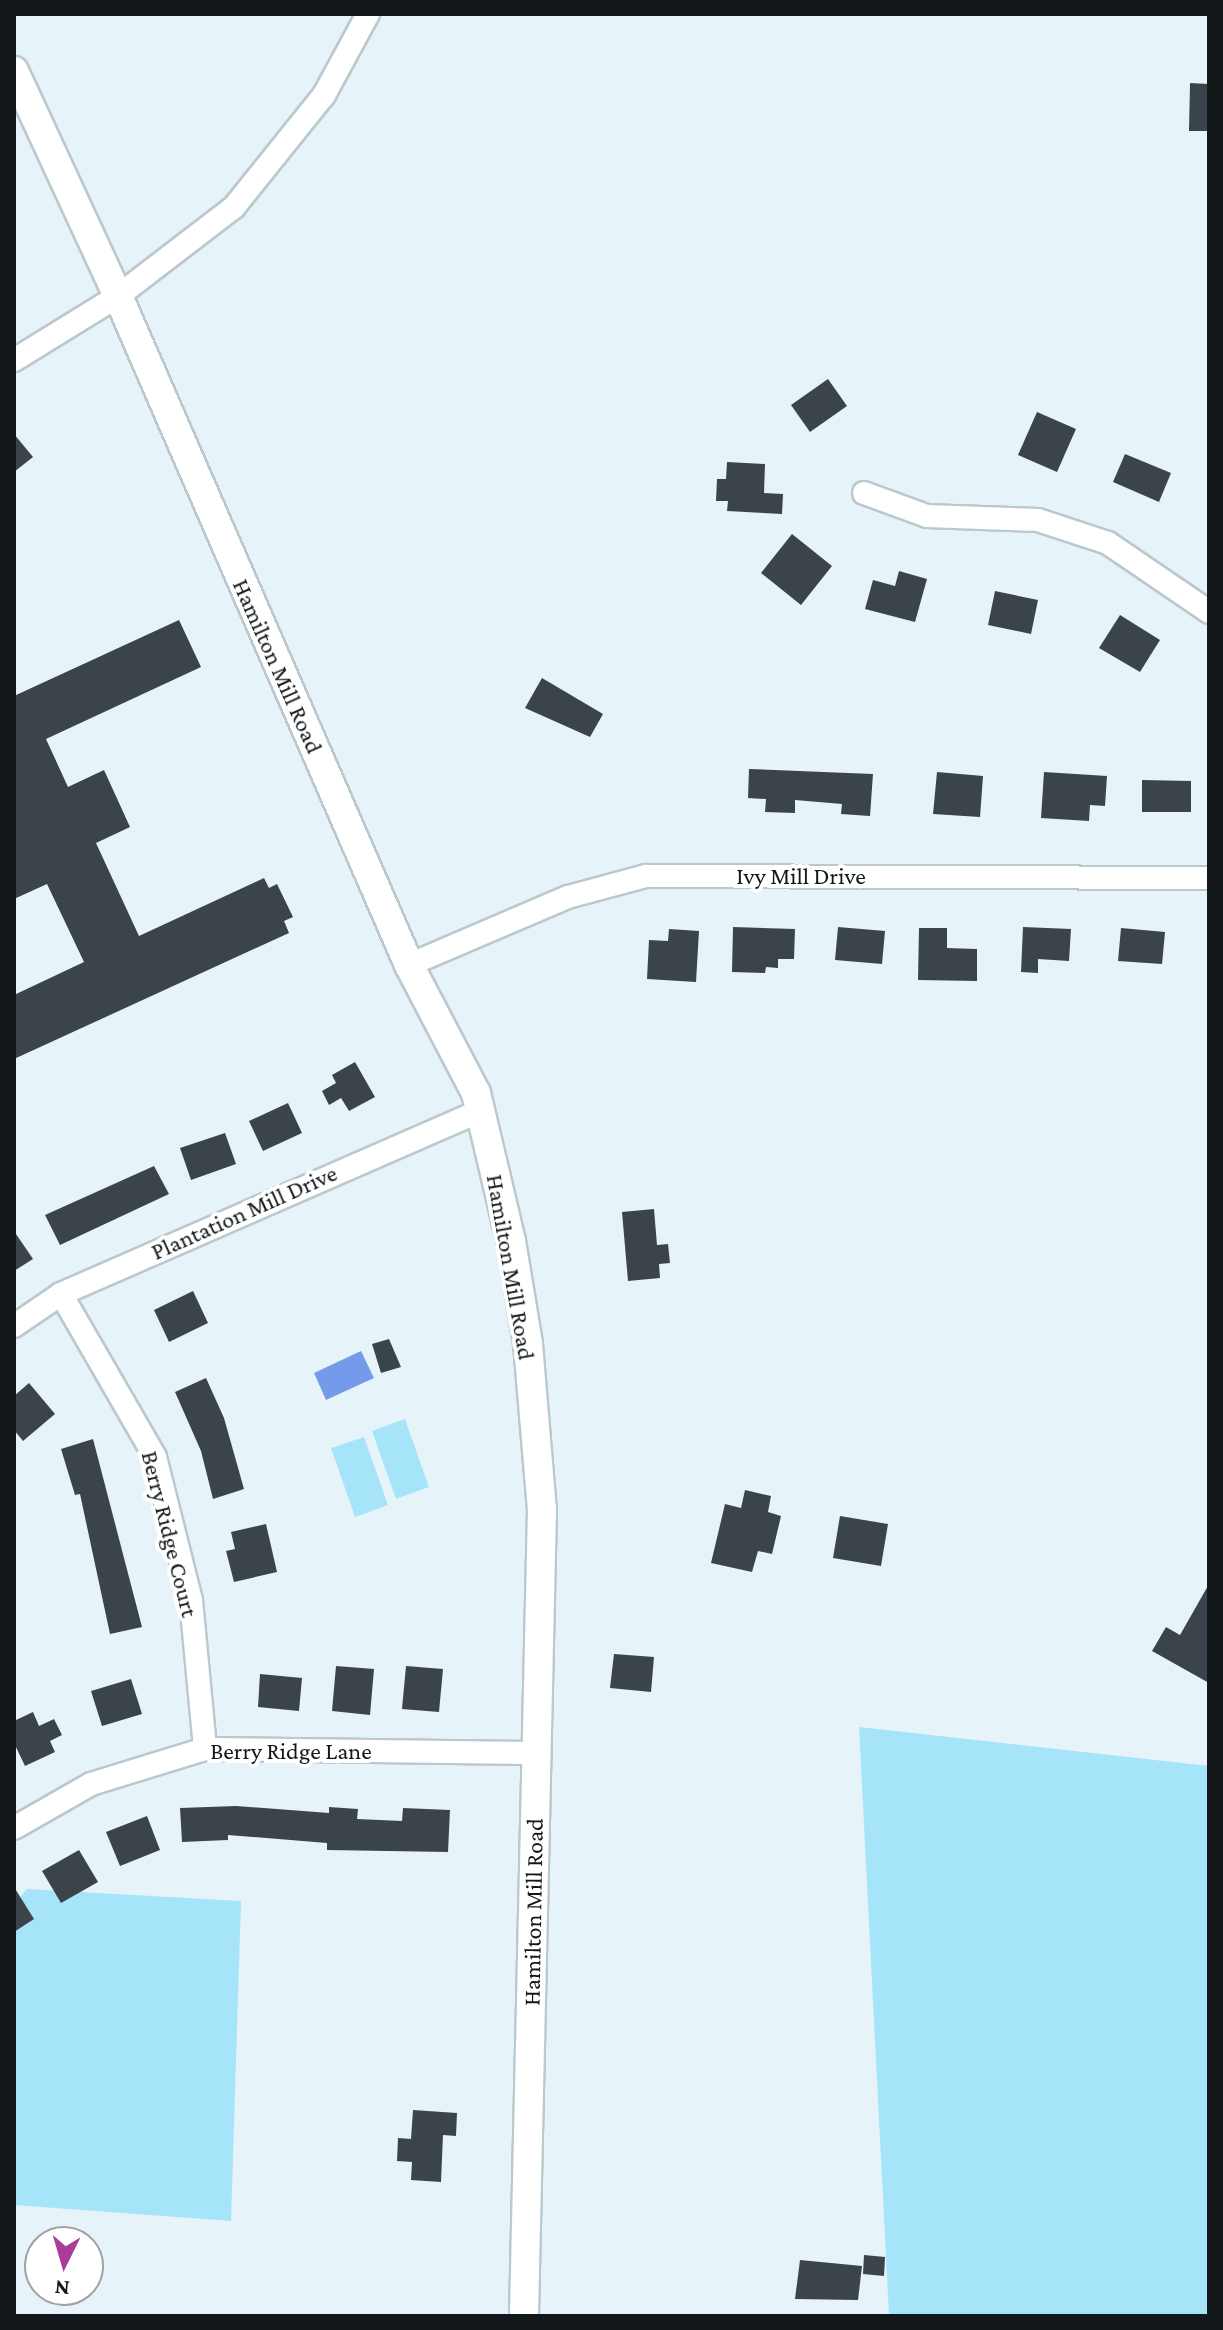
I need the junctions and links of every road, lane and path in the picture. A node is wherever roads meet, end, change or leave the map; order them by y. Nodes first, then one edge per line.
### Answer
1 (368, 14) edge
2 (14, 71) edge
3 (118, 296) junction
4 (14, 360) edge
5 (864, 493) dead end
6 (1209, 612) edge
7 (1209, 878) edge
8 (409, 965) junction
9 (480, 1111) junction
10 (61, 1294) junction
11 (14, 1326) edge
12 (205, 1749) junction
13 (537, 1753) junction
14 (14, 1828) edge
15 (524, 2316) edge

1 - 3 street
2 - 3 main road, Hamilton Mill Road
3 - 4 street
3 - 8 main road, Hamilton Mill Road
5 - 6 street
7 - 8 street, Ivy Mill Drive
8 - 9 main road, Hamilton Mill Road
9 - 10 street, Plantation Mill Drive
9 - 13 main road, Hamilton Mill Road
10 - 11 street, Plantation Mill Drive
10 - 12 street, Berry Ridge Court
12 - 13 street, Berry Ridge Lane
12 - 14 street, Berry Ridge Lane
13 - 15 main road, Hamilton Mill Road

